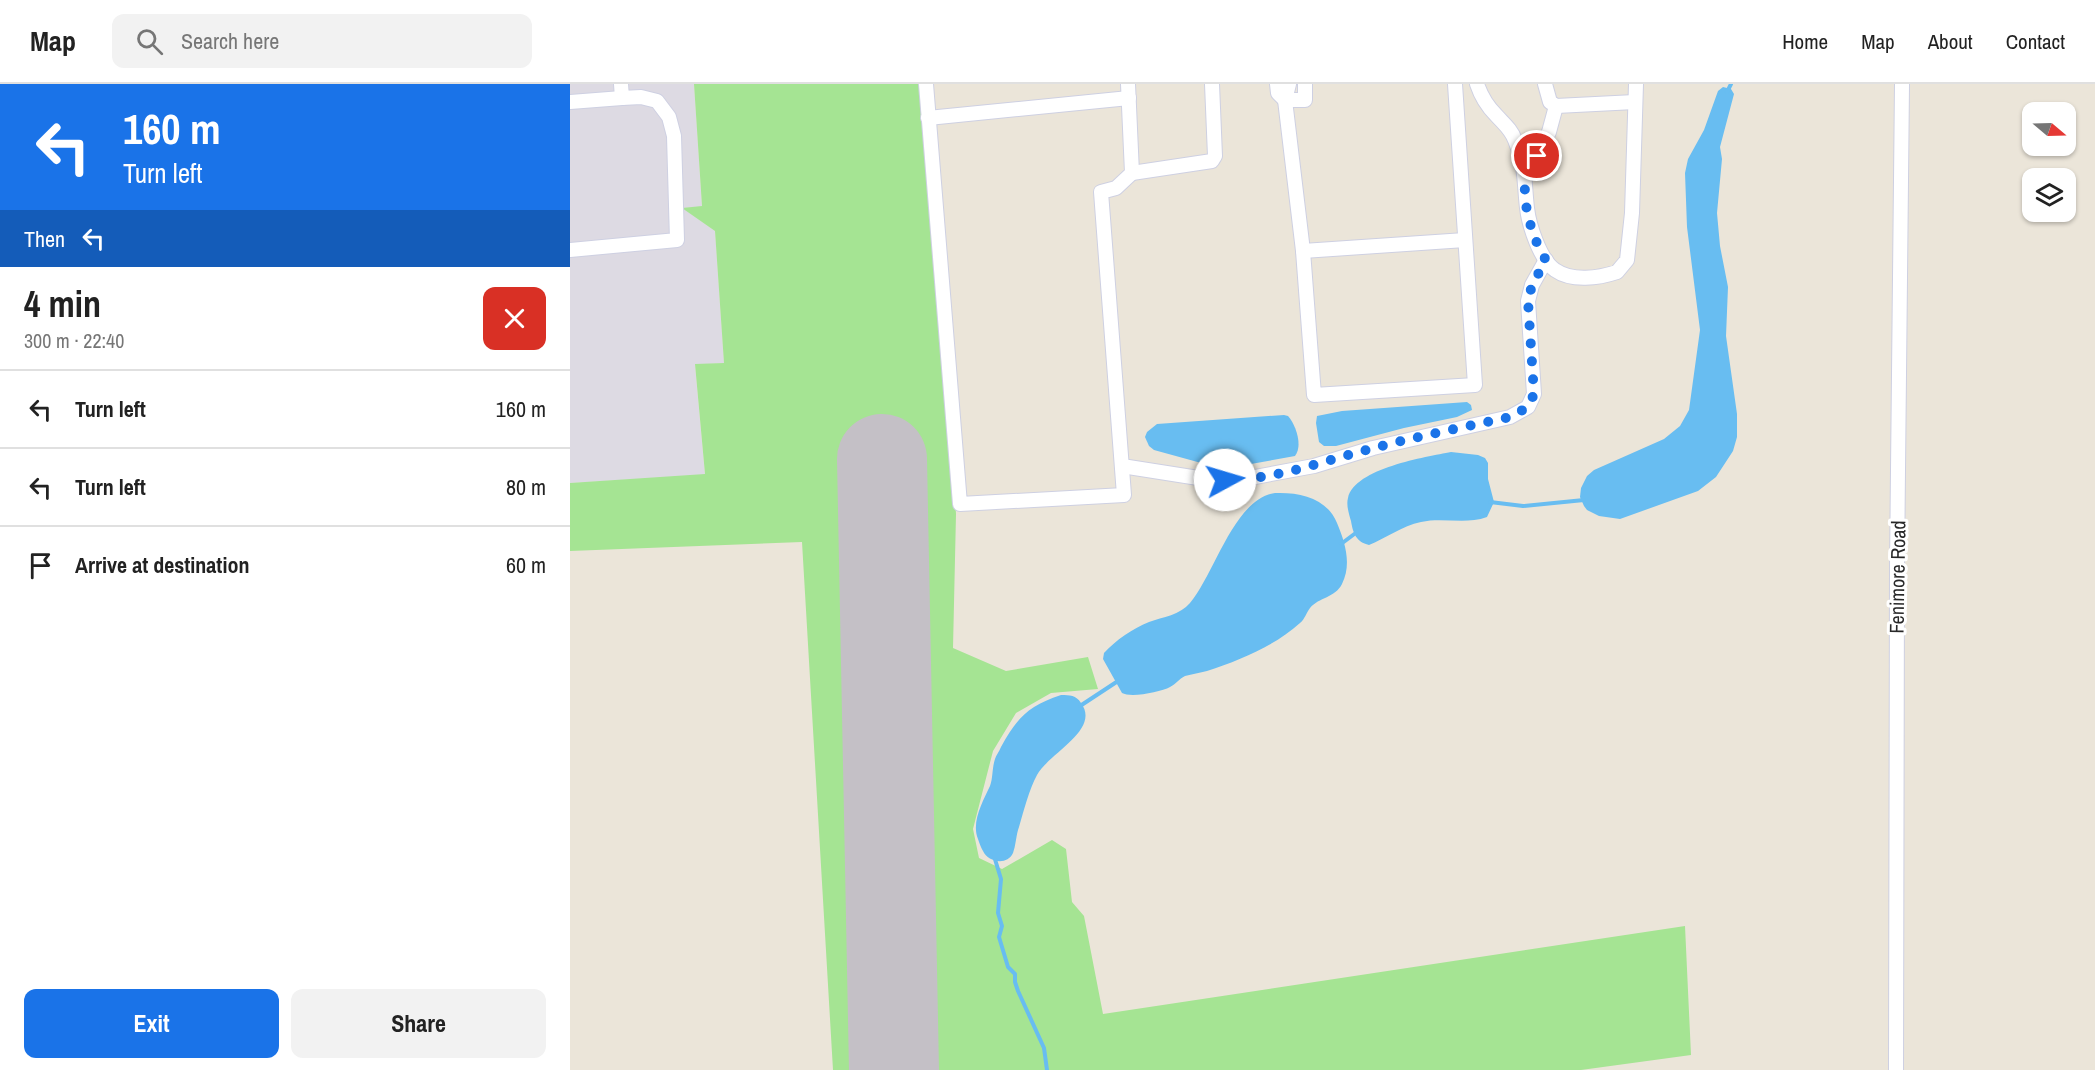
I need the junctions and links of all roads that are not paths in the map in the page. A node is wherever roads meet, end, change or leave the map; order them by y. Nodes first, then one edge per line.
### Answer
1 (926, 84) edge
2 (1212, 84) edge
3 (1277, 84) edge
4 (1289, 84) edge
5 (1305, 84) edge
6 (1455, 84) edge
7 (1477, 84) edge
8 (1545, 84) edge
9 (1636, 84) edge
10 (1902, 84) edge
11 (621, 91) edge
12 (1128, 91) edge
13 (1284, 100) junction
14 (570, 102) edge
15 (1635, 102) junction
16 (1556, 106) junction
17 (928, 118) junction
18 (1132, 173) junction
19 (1526, 176) junction
20 (1465, 240) junction
21 (570, 250) edge
22 (1304, 251) junction
23 (1546, 260) junction
24 (1122, 466) junction
25 (1896, 1070) edge

1 - 17 street
2 - 18 street
3 - 13 street
4 - 13 street
5 - 13 street
6 - 20 street
7 - 19 street
8 - 16 street
9 - 15 street
10 - 25 street, Fenimore Road
11 - 14 street
11 - 21 street
12 - 17 street
12 - 18 street
13 - 22 street
15 - 16 street
15 - 23 street
16 - 19 street
17 - 24 street
18 - 24 street
19 - 23 street
20 - 22 street
20 - 22 street
23 - 24 street

